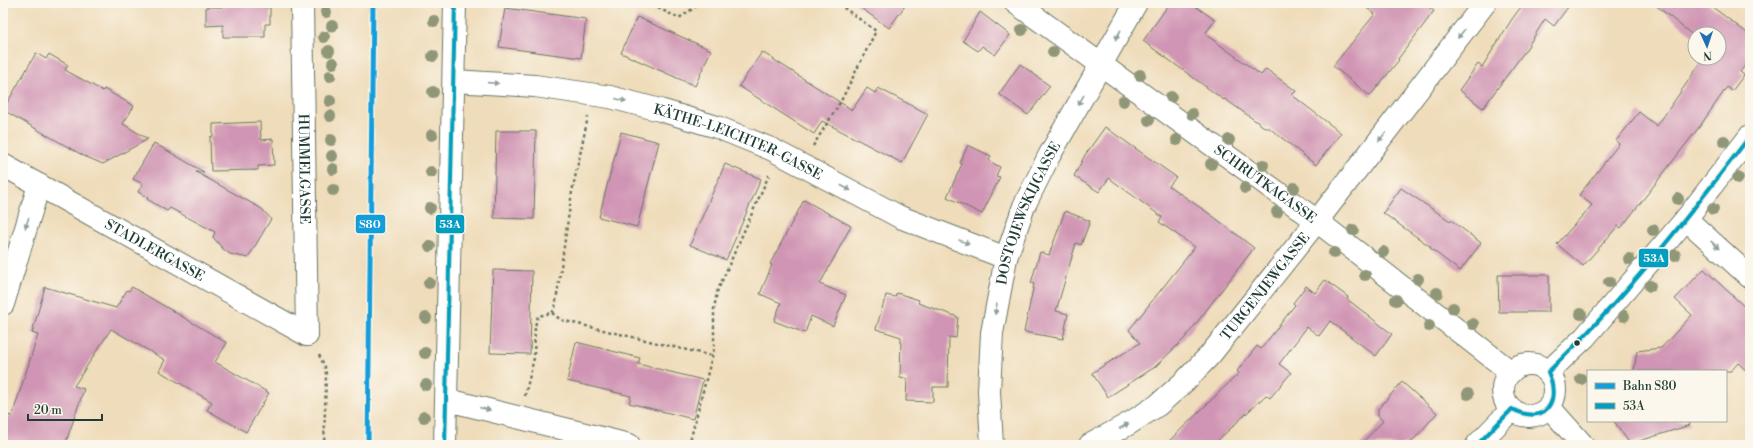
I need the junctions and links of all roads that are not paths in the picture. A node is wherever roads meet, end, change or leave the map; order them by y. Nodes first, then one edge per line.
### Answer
1 (302, 3) edge
2 (455, 3) edge
3 (1016, 3) edge
4 (1136, 3) edge
5 (1485, 3) edge
6 (1101, 66) junction
7 (454, 81) junction
8 (1750, 136) edge
9 (3, 165) edge
10 (38, 185) junction
11 (1686, 219) junction
12 (1317, 221) junction
13 (1006, 258) junction
14 (1750, 277) edge
15 (3, 304) edge
16 (307, 335) joint
17 (1510, 372) junction
18 (1548, 372) junction
19 (447, 402) junction
20 (1549, 407) junction
21 (1512, 409) junction
22 (445, 445) edge
23 (629, 445) edge
24 (992, 445) edge
25 (1090, 445) edge
26 (1477, 445) edge
27 (1583, 445) edge

1 - 16 street, HUMMELGASSE
2 - 7 street
3 - 6 street, SCHRUTKAGASSE
4 -> 6 street, DOSTOJEWSKIJGASSE
5 -> 12 street, TURGENJEWGASSE
6 - 12 street, SCHRUTKAGASSE
6 -> 13 street, DOSTOJEWSKIJGASSE
7 -> 13 street, KÄTHE-LEICHTER-GASSE
7 - 19 street
8 - 11 street
9 - 10 street, STADLERGASSE
10 -> 15 street
10 - 16 street, STADLERGASSE
11 -> 14 street
11 - 18 street
12 - 17 street, SCHRUTKAGASSE
25 -> 12 street, TURGENJEWGASSE
13 -> 24 street, DOSTOJEWSKIJGASSE
17 - 18 street
17 - 21 street
18 - 20 street
19 - 22 street
19 -> 23 street
20 - 21 street
20 - 27 street
21 - 26 street

